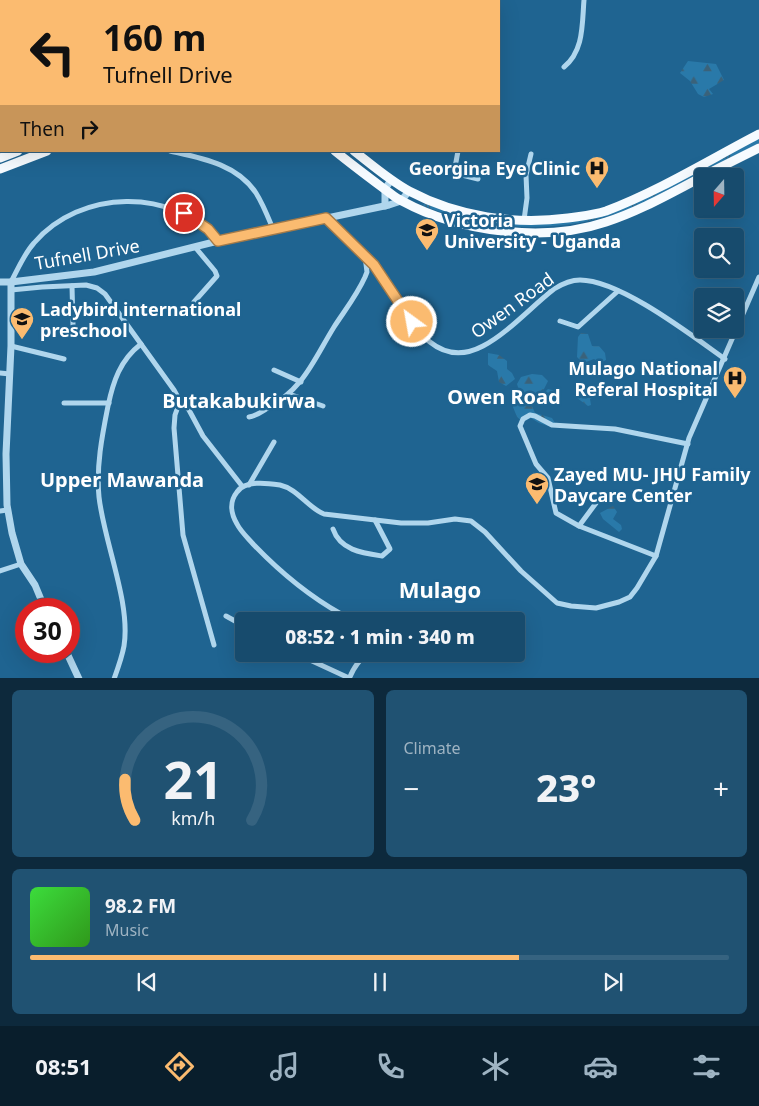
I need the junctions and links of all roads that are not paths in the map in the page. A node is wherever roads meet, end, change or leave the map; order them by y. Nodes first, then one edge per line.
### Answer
1 (584, 0) edge
2 (564, 67) dead end
3 (759, 134) edge
4 (759, 148) edge
5 (15, 152) edge
6 (44, 152) edge
7 (174, 152) edge
8 (335, 152) edge
9 (355, 152) edge
10 (458, 152) edge
11 (531, 154) dead end
12 (0, 158) edge
13 (719, 168) edge
14 (0, 169) edge
15 (478, 179) dead end
16 (391, 180) junction
17 (694, 181) edge
18 (385, 189) junction
19 (409, 191) junction
20 (638, 197) junction
21 (401, 201) junction
22 (385, 206) junction
23 (645, 207) junction
24 (326, 218) junction
25 (524, 220) junction
26 (273, 229) junction
27 (218, 241) junction
28 (195, 247) junction
29 (365, 255) junction
30 (759, 277) edge
31 (0, 282) edge
32 (11, 282) junction
33 (72, 286) junction
34 (11, 290) junction
35 (618, 291) junction
36 (194, 302) dead end
37 (560, 321) dead end
38 (73, 325) dead end
39 (141, 344) junction
40 (11, 346) junction
41 (64, 358) dead end
42 (725, 359) junction
43 (274, 370) dead end
44 (0, 374) edge
45 (10, 374) junction
46 (301, 382) junction
47 (290, 394) junction
48 (180, 401) junction
49 (64, 403) dead end
50 (109, 403) junction
51 (323, 406) dead end
52 (249, 417) dead end
53 (274, 442) dead end
54 (688, 444) junction
55 (3, 454) edge
56 (249, 485) junction
57 (242, 486) junction
58 (602, 495) dead end
59 (4, 510) edge
60 (375, 520) junction
61 (579, 526) junction
62 (333, 529) dead end
63 (656, 556) junction
64 (21, 564) junction
65 (0, 570) edge
66 (40, 598) edge
67 (338, 612) edge
68 (226, 616) dead end
69 (235, 621) edge
70 (214, 645) dead end
71 (314, 662) edge
72 (358, 662) edge
73 (72, 663) edge
74 (79, 678) edge
75 (114, 678) edge
76 (349, 678) edge

1 - 2 street
3 - 20 main road
4 - 13 main road
5 - 12 main road
6 - 14 main road
7 - 26 street
8 - 18 main road
9 - 16 main road
10 - 15 street
11 - 25 street
16 - 18 street
16 - 19 main road
17 - 23 main road
18 - 21 main road
18 - 22 street
19 - 21 street
19 - 25 main road
20 - 23 main road
20 - 25 main road
21 - 22 street, Tufnell Drive
21 - 23 main road
22 - 24 street, Tufnell Drive
24 - 26 street, Tufnell Drive
24 - 29 street, Owen Road
26 - 27 street, Tufnell Drive
27 - 28 street, Tufnell Drive
27 - 32 street
28 - 32 street, Tufnell Drive
28 - 36 street
29 - 35 street, Owen Road
29 - 46 street
30 - 42 street
31 - 32 street, Tufnell Drive
32 - 34 street
33 - 34 street
33 - 38 street
33 - 39 street
34 - 40 street
35 - 37 street
35 - 42 street, Owen Road
39 - 48 street
39 - 50 street
40 - 41 street
40 - 45 street
42 - 54 street
43 - 46 street
44 - 45 street
45 - 55 street
46 - 47 street
47 - 51 street
47 - 52 street
48 - 57 street
48 - 70 street
49 - 50 street
50 - 75 street
53 - 56 street
54 - 61 street
54 - 63 street
55 - 59 street
56 - 57 street
56 - 60 street
57 - 67 street
58 - 61 street
59 - 64 street
60 - 62 street
60 - 63 street
61 - 63 street
64 - 65 street
64 - 66 street
68 - 69 street
71 - 76 street
72 - 76 street
73 - 74 street

